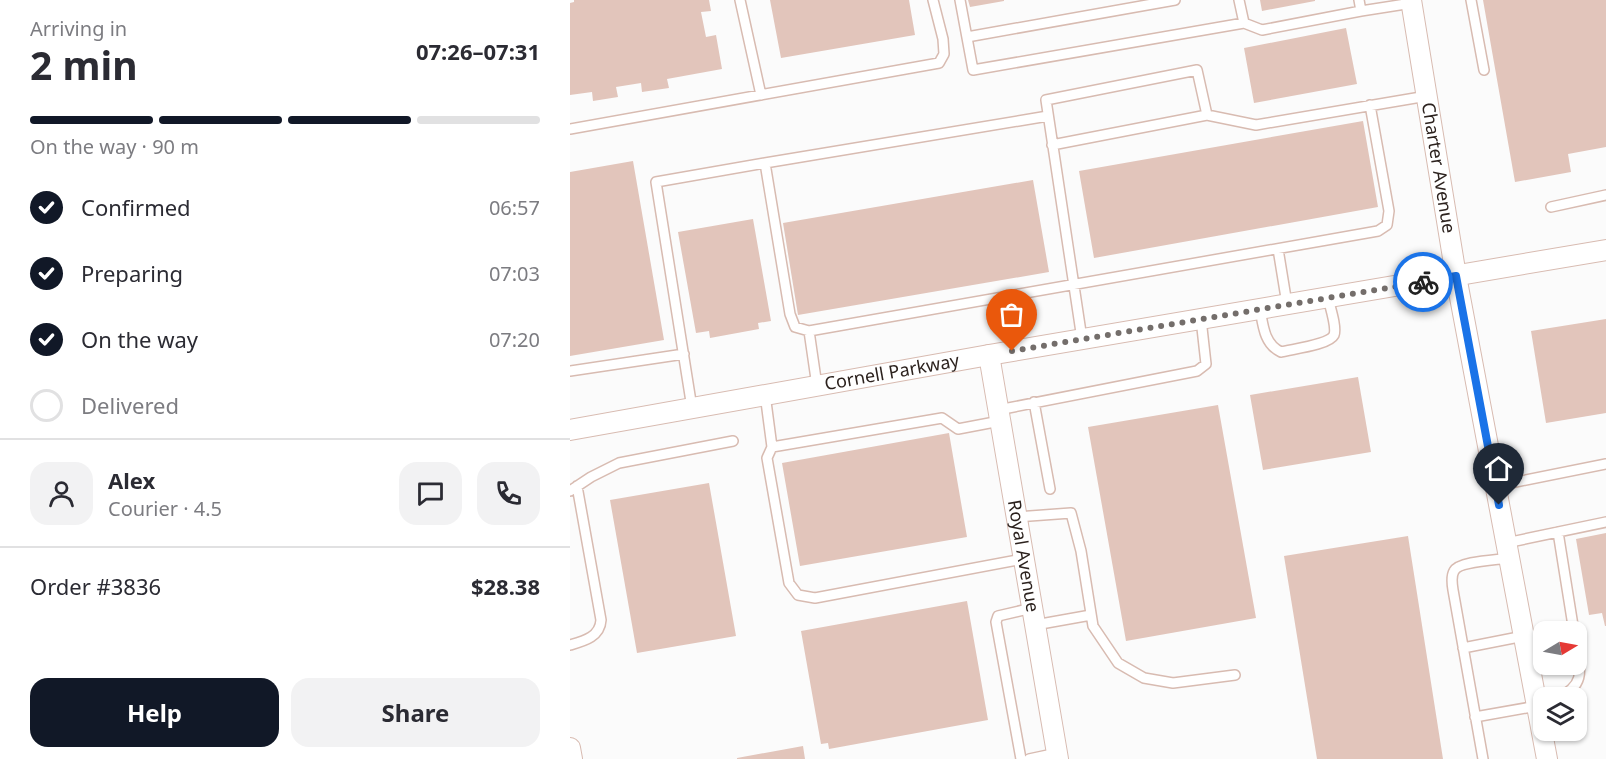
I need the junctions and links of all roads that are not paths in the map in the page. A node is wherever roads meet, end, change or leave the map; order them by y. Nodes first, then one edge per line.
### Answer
1 (740, 0) edge
2 (933, 0) edge
3 (960, 0) edge
4 (1175, 0) edge
5 (1239, 0) edge
6 (1359, 0) edge
7 (1471, 0) edge
8 (1412, 2) edge
9 (1361, 11) junction
10 (1244, 23) junction
11 (966, 37) junction
12 (1484, 70) dead end
13 (761, 95) junction
14 (1427, 96) junction
15 (1371, 105) junction
16 (1207, 115) junction
17 (1048, 116) junction
18 (570, 129) edge
19 (1052, 145) junction
20 (765, 163) junction
21 (1606, 195) edge
22 (1551, 207) dead end
23 (1278, 249) junction
24 (1606, 250) edge
25 (1456, 276) junction
26 (1074, 285) junction
27 (1328, 298) junction
28 (1287, 304) junction
29 (1260, 309) junction
30 (1201, 319) junction
31 (809, 331) junction
32 (1082, 339) junction
33 (684, 354) junction
34 (989, 355) junction
35 (570, 370) edge
36 (817, 386) junction
37 (765, 394) junction
38 (1034, 402) junction
39 (692, 408) junction
40 (999, 416) junction
41 (570, 430) edge
42 (733, 441) dead end
43 (772, 447) junction
44 (1606, 464) edge
45 (1496, 486) junction
46 (574, 489) edge
47 (1050, 489) dead end
48 (1016, 517) junction
49 (1606, 522) edge
50 (1558, 532) junction
51 (1508, 551) junction
52 (1023, 560) junction
53 (1091, 615) junction
54 (1033, 616) junction
55 (1572, 621) edge
56 (1524, 636) junction
57 (570, 645) edge
58 (1463, 648) junction
59 (1235, 675) dead end
60 (1535, 687) edge
61 (1533, 704) edge
62 (1475, 717) junction
63 (1544, 741) edge
64 (570, 748) edge
65 (1057, 756) edge
66 (572, 759) edge
67 (1021, 759) edge
68 (1029, 759) edge
69 (1483, 759) edge
70 (1547, 759) edge

1 - 13 lane
2 - 13 lane
3 - 11 lane
4 - 11 lane
5 - 10 lane
6 - 9 lane
7 - 12 lane
8 - 9 lane
8 - 14 street, Charter Avenue
9 - 10 lane
10 - 11 lane
13 - 18 lane
14 - 15 lane
14 - 25 street, Charter Avenue
15 - 16 lane
15 - 23 lane
16 - 17 lane
16 - 19 lane
17 - 19 lane
17 - 20 lane
19 - 26 lane
20 - 31 lane
20 - 33 lane
21 - 22 lane
23 - 26 lane
23 - 28 lane
24 - 25 street, Cornell Parkway
25 - 27 street, Cornell Parkway
25 - 45 street, Charter Avenue
26 - 31 lane
26 - 32 lane
27 - 28 street, Cornell Parkway
27 - 29 lane
28 - 29 street, Cornell Parkway
29 - 30 street, Cornell Parkway
30 - 32 street, Cornell Parkway
30 - 38 lane
31 - 36 lane
32 - 34 street, Cornell Parkway
33 - 35 lane
33 - 39 lane
34 - 36 street, Cornell Parkway
34 - 40 street, Royal Avenue
36 - 37 street, Cornell Parkway
37 - 39 street, Cornell Parkway
37 - 43 lane
38 - 40 lane
38 - 47 lane
39 - 41 street, Cornell Parkway
40 - 43 lane
40 - 48 street, Royal Avenue
42 - 46 lane
43 - 52 lane
44 - 45 lane
45 - 51 street, Charter Avenue
46 - 57 lane
48 - 52 street, Royal Avenue
48 - 53 lane
49 - 50 lane
50 - 51 lane
50 - 55 lane
51 - 56 street, Charter Avenue
51 - 58 lane
52 - 54 street, Royal Avenue
53 - 54 lane
53 - 59 lane
54 - 65 street, Royal Avenue
54 - 67 lane
56 - 58 lane
56 - 60 street, Charter Avenue
58 - 62 lane
61 - 62 lane
62 - 69 lane
63 - 70 street, Charter Avenue
64 - 66 street
65 - 68 lane

